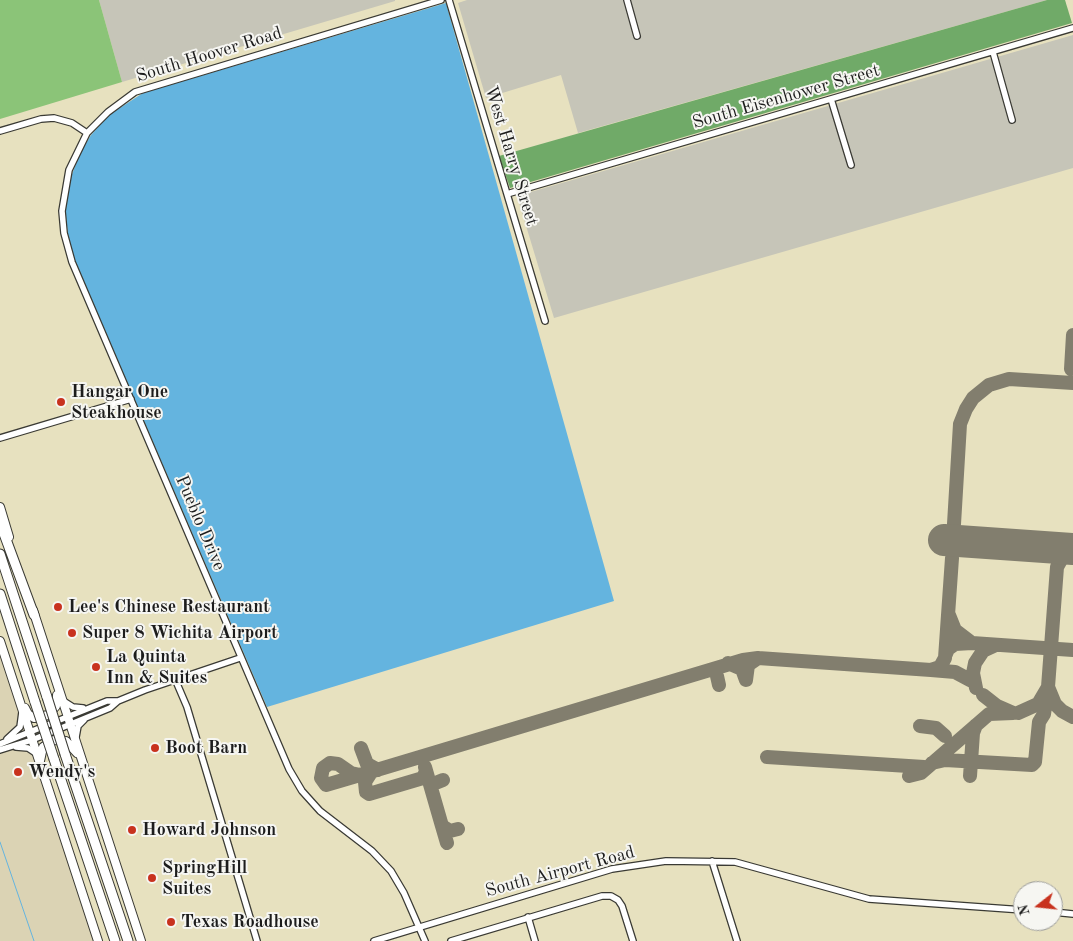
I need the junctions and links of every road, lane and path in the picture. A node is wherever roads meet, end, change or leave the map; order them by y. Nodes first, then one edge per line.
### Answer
1 (441, 0) edge
2 (449, 0) edge
3 (627, 0) edge
4 (1073, 28) edge
5 (637, 36) dead end
6 (992, 52) junction
7 (832, 99) junction
8 (1012, 120) dead end
9 (0, 131) edge
10 (87, 133) junction
11 (851, 165) dead end
12 (507, 194) junction
13 (545, 321) dead end
14 (131, 399) junction
15 (0, 438) edge
16 (0, 507) edge
17 (0, 523) edge
18 (0, 554) edge
19 (0, 594) edge
20 (34, 615) junction
21 (0, 641) edge
22 (240, 658) junction
23 (175, 679) junction
24 (57, 687) junction
25 (17, 694) junction
26 (61, 699) junction
27 (118, 701) junction
28 (93, 707) junction
29 (23, 710) junction
30 (89, 716) junction
31 (68, 721) junction
32 (31, 736) junction
33 (75, 742) junction
34 (1, 743) edge
35 (8, 748) junction
36 (0, 750) edge
37 (80, 756) junction
38 (39, 759) junction
39 (712, 861) junction
40 (1013, 909) edge
41 (528, 918) junction
42 (418, 927) junction
43 (98, 941) edge
44 (115, 941) edge
45 (128, 941) edge
46 (141, 941) edge
47 (257, 941) edge
48 (374, 941) edge
49 (425, 941) edge
50 (451, 941) edge
51 (536, 941) edge
52 (633, 941) edge
53 (736, 941) edge

1 - 10 street, South Hoover Road
2 - 12 street, West Harry Street
3 - 5 street
4 - 6 street, South Eisenhower Street
6 - 7 street, South Eisenhower Street
6 - 8 street
7 - 11 street
7 - 12 street, South Eisenhower Street
9 - 10 street
10 - 14 street, Pueblo Drive
12 - 13 street, West Harry Street
14 - 15 street
14 - 22 street, Pueblo Drive
16 - 20 main road
17 - 20 highway
18 - 45 highway, bridge
19 - 44 highway, bridge
20 - 24 main road
21 - 25 main road
22 - 23 street
22 - 42 street, Pueblo Drive
23 - 27 street
23 - 47 street
24 - 25 main road
24 - 26 main road
25 - 29 main road
26 - 28 street
26 - 31 main road
27 - 28 street
27 - 30 street
28 - 31 street
29 - 32 main road
29 - 34 street
30 - 31 street
30 - 33 street
31 - 32 street
31 - 33 main road
32 - 34 street
32 - 35 street
32 - 38 main road
33 - 37 main road
35 - 36 street
35 - 38 street
37 - 38 main road
37 - 46 main road
38 - 43 main road
39 - 40 street, South Airport Road
39 - 42 street, South Airport Road
39 - 53 street
41 - 50 street
41 - 51 street
41 - 52 street
42 - 48 street, South Airport Road
42 - 49 street, Pueblo Drive

